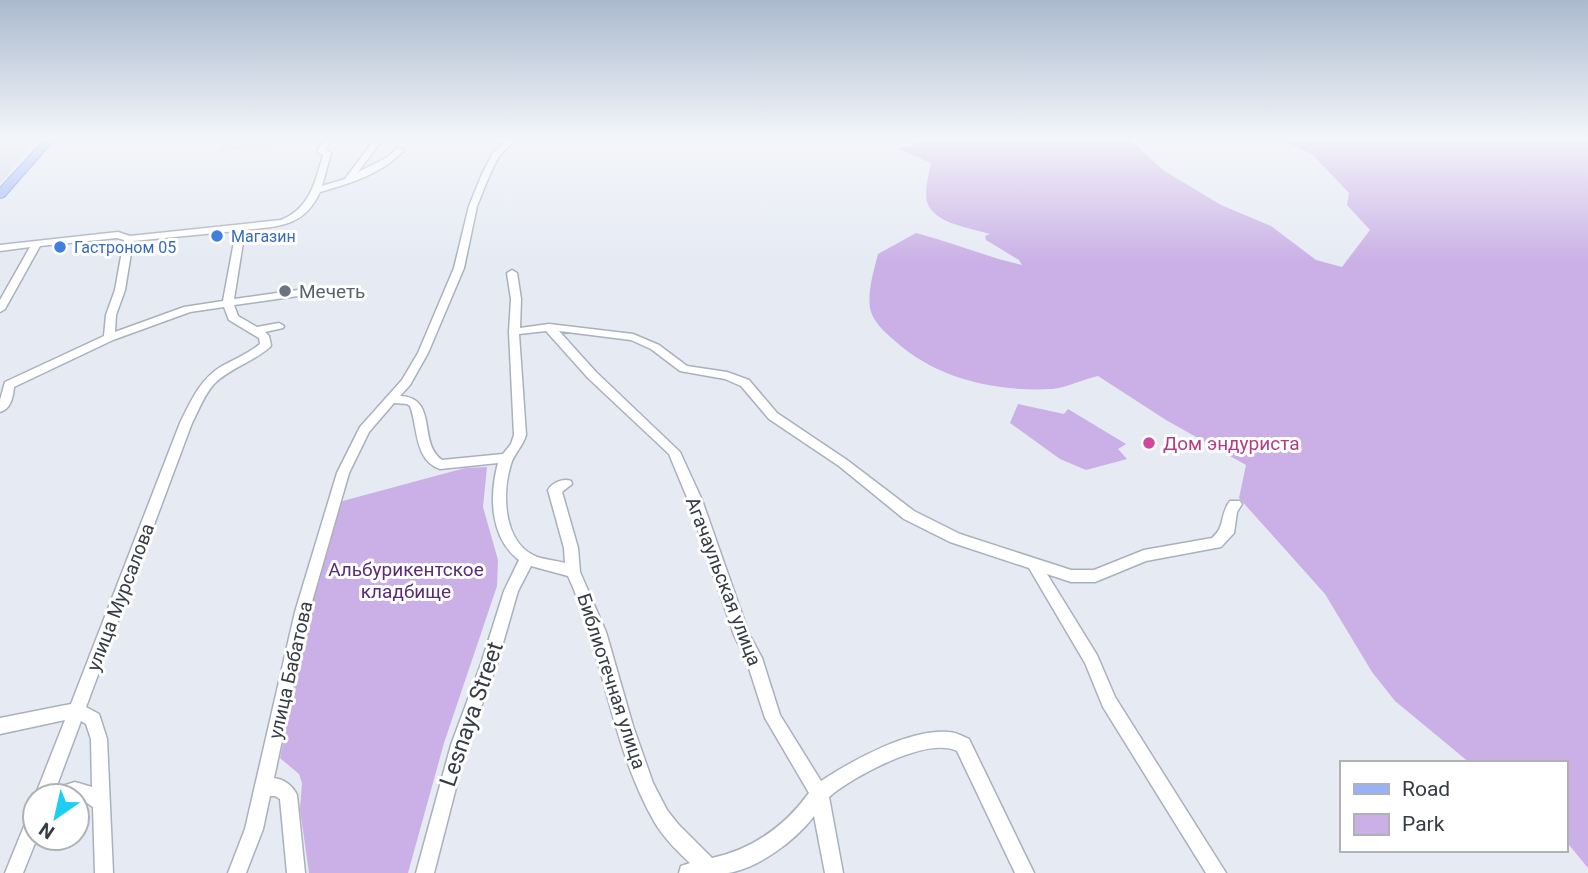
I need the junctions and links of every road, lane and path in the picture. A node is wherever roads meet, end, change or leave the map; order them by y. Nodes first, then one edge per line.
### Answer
1 (13, 181) edge
2 (322, 181) edge
3 (348, 181) edge
4 (483, 181) edge
5 (320, 189) junction
6 (0, 195) edge
7 (241, 227) junction
8 (129, 239) junction
9 (37, 244) junction
10 (0, 248) edge
11 (512, 273) dead end
12 (319, 290) dead end
13 (228, 303) junction
14 (0, 309) edge
15 (279, 326) dead end
16 (550, 327) junction
17 (255, 331) junction
18 (514, 332) junction
19 (109, 338) junction
20 (390, 399) junction
21 (198, 400) joint
22 (0, 408) edge
23 (506, 458) junction
24 (566, 484) dead end
25 (1235, 504) dead end
26 (527, 559) junction
27 (1034, 564) junction
28 (573, 572) junction
29 (77, 710) junction
30 (0, 726) edge
31 (49, 782) edge
32 (264, 787) junction
33 (819, 794) junction
34 (91, 795) edge
35 (100, 802) junction
36 (22, 852) edge
37 (709, 868) junction
38 (14, 873) edge
39 (104, 873) edge
40 (237, 873) edge
41 (296, 873) edge
42 (425, 873) edge
43 (688, 873) edge
44 (834, 873) edge
45 (1025, 873) edge
46 (1217, 873) edge

1 - 6 main road
2 - 5 street
3 - 5 street
4 - 20 street, улица Бабатова
5 - 7 street
7 - 8 street
7 - 13 street
8 - 9 street
8 - 19 street
9 - 10 street
9 - 14 street
11 - 18 street
12 - 13 street
13 - 17 street
13 - 19 street
15 - 17 street
16 - 18 street
16 - 27 street
16 - 33 street, Агачаульская улица
17 - 21 street
18 - 23 street
19 - 22 street
20 - 23 street
20 - 32 street, улица Бабатова
21 - 29 street, улица Мурсалова
23 - 26 street
24 - 28 street
25 - 27 street
26 - 28 street, Библиотечная улица
26 - 42 street, Lesnaya Street
27 - 46 street
28 - 37 street, Библиотечная улица
29 - 30 street
29 - 31 street, улица Мурсалова
29 - 35 street
32 - 40 street
32 - 41 street
33 - 37 street
33 - 44 street, Агачаульская улица
33 - 45 street
34 - 35 street
35 - 39 street
36 - 38 street
37 - 43 street

